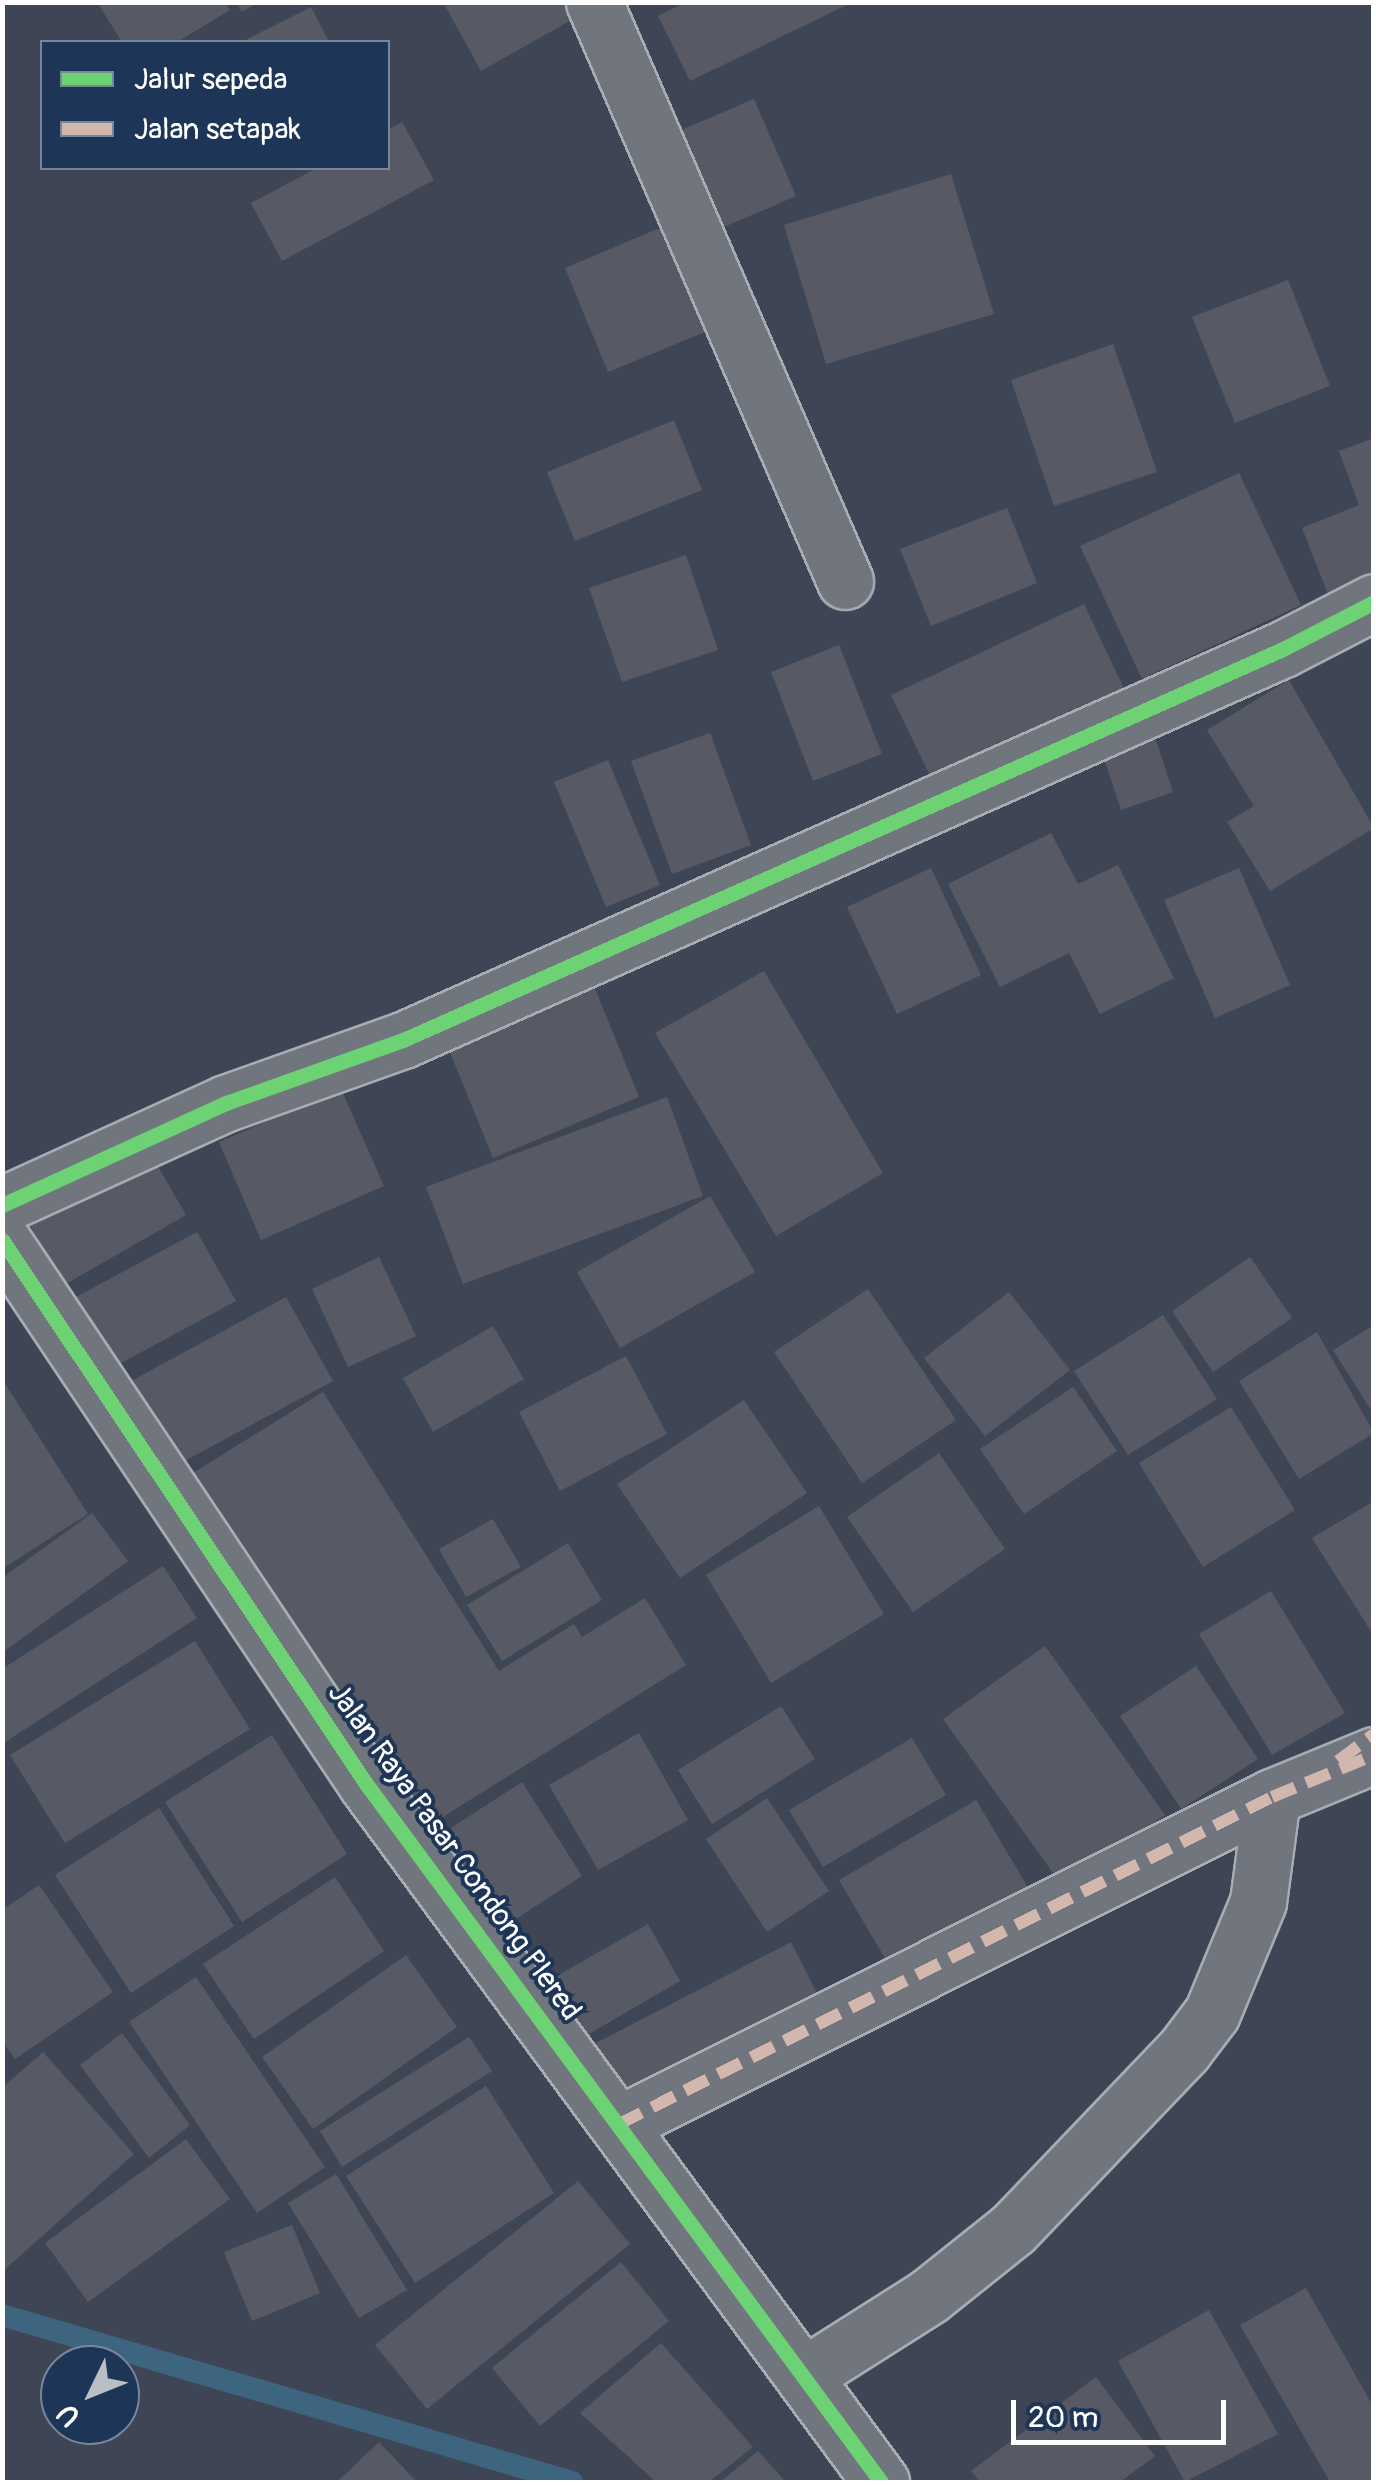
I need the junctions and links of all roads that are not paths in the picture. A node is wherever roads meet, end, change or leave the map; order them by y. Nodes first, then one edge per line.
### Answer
1 (594, 2) edge
2 (845, 581) dead end
3 (1374, 602) edge
4 (2, 1205) edge
5 (2, 1240) edge
6 (1374, 1734) edge
7 (1374, 1755) edge
8 (1323, 1773) junction
9 (1272, 1797) junction
10 (619, 2124) junction
11 (803, 2376) junction
12 (880, 2481) edge

1 - 2 street
3 - 4 street
5 - 10 street, Jalan Raya Pasar Condong Plered
6 - 8 street
7 - 8 street
8 - 9 street
9 - 10 street
9 - 11 street
10 - 11 street, Jalan Raya Pasar Condong Plered
11 - 12 street, Jalan Raya Pasar Condong Plered

